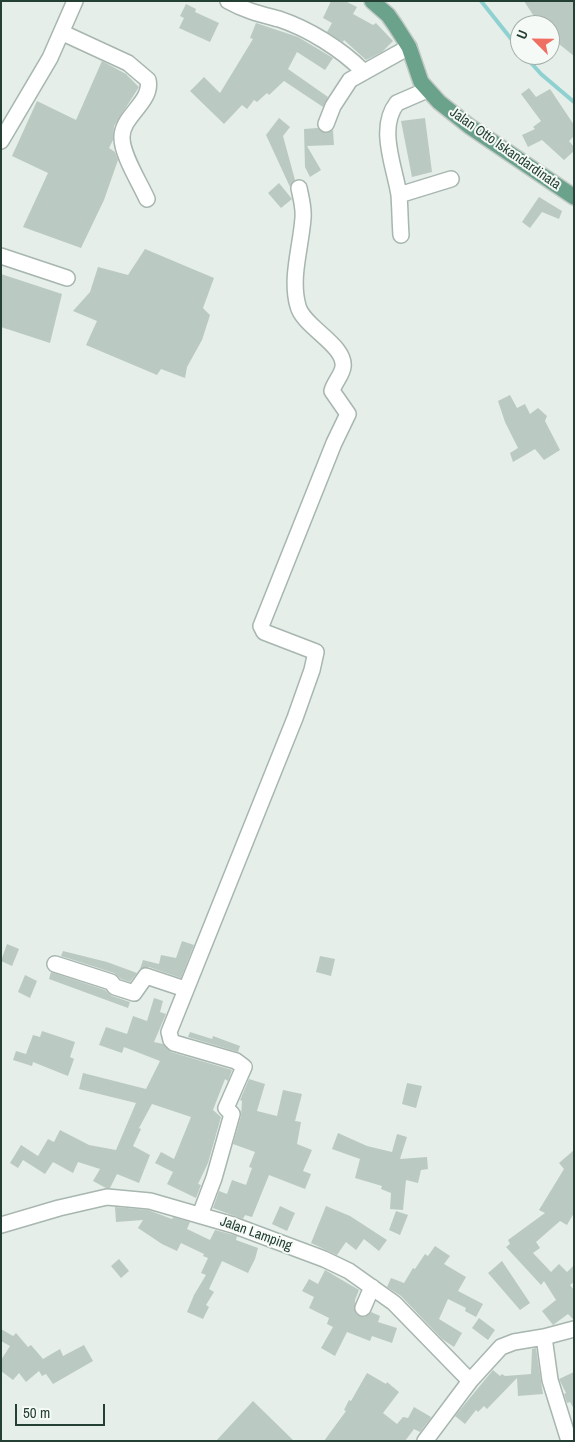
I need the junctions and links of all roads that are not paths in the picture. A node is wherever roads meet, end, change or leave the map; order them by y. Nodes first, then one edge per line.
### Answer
1 (76, 1) edge
2 (228, 1) edge
3 (372, 1) edge
4 (63, 33) junction
5 (409, 47) junction
6 (363, 72) junction
7 (428, 90) junction
8 (326, 124) dead end
9 (1, 141) edge
10 (451, 179) dead end
11 (299, 188) dead end
12 (399, 195) junction
13 (574, 197) edge
14 (147, 199) dead end
15 (401, 235) dead end
16 (1, 256) edge
17 (67, 278) dead end
18 (55, 964) dead end
19 (185, 989) junction
20 (200, 1215) junction
21 (1, 1225) edge
22 (372, 1287) junction
23 (364, 1308) dead end
24 (574, 1329) edge
25 (544, 1338) junction
26 (470, 1381) junction
27 (425, 1441) edge
28 (568, 1441) edge

1 - 4 street
2 - 6 street
3 - 5 main road, Jalan Otto Iskandardinata
4 - 9 street
4 - 14 street
5 - 6 street
5 - 7 main road, Jalan Otto Iskandardinata
6 - 8 street
7 - 12 street
7 - 13 main road, Jalan Otto Iskandardinata
10 - 12 street
11 - 19 street
12 - 15 street
16 - 17 street
18 - 19 street
19 - 20 street
20 - 21 street, Jalan Lamping
20 - 22 street, Jalan Lamping
22 - 23 street
22 - 26 street, Jalan Lamping
24 - 25 street
25 - 26 street
25 - 28 street
26 - 27 street

